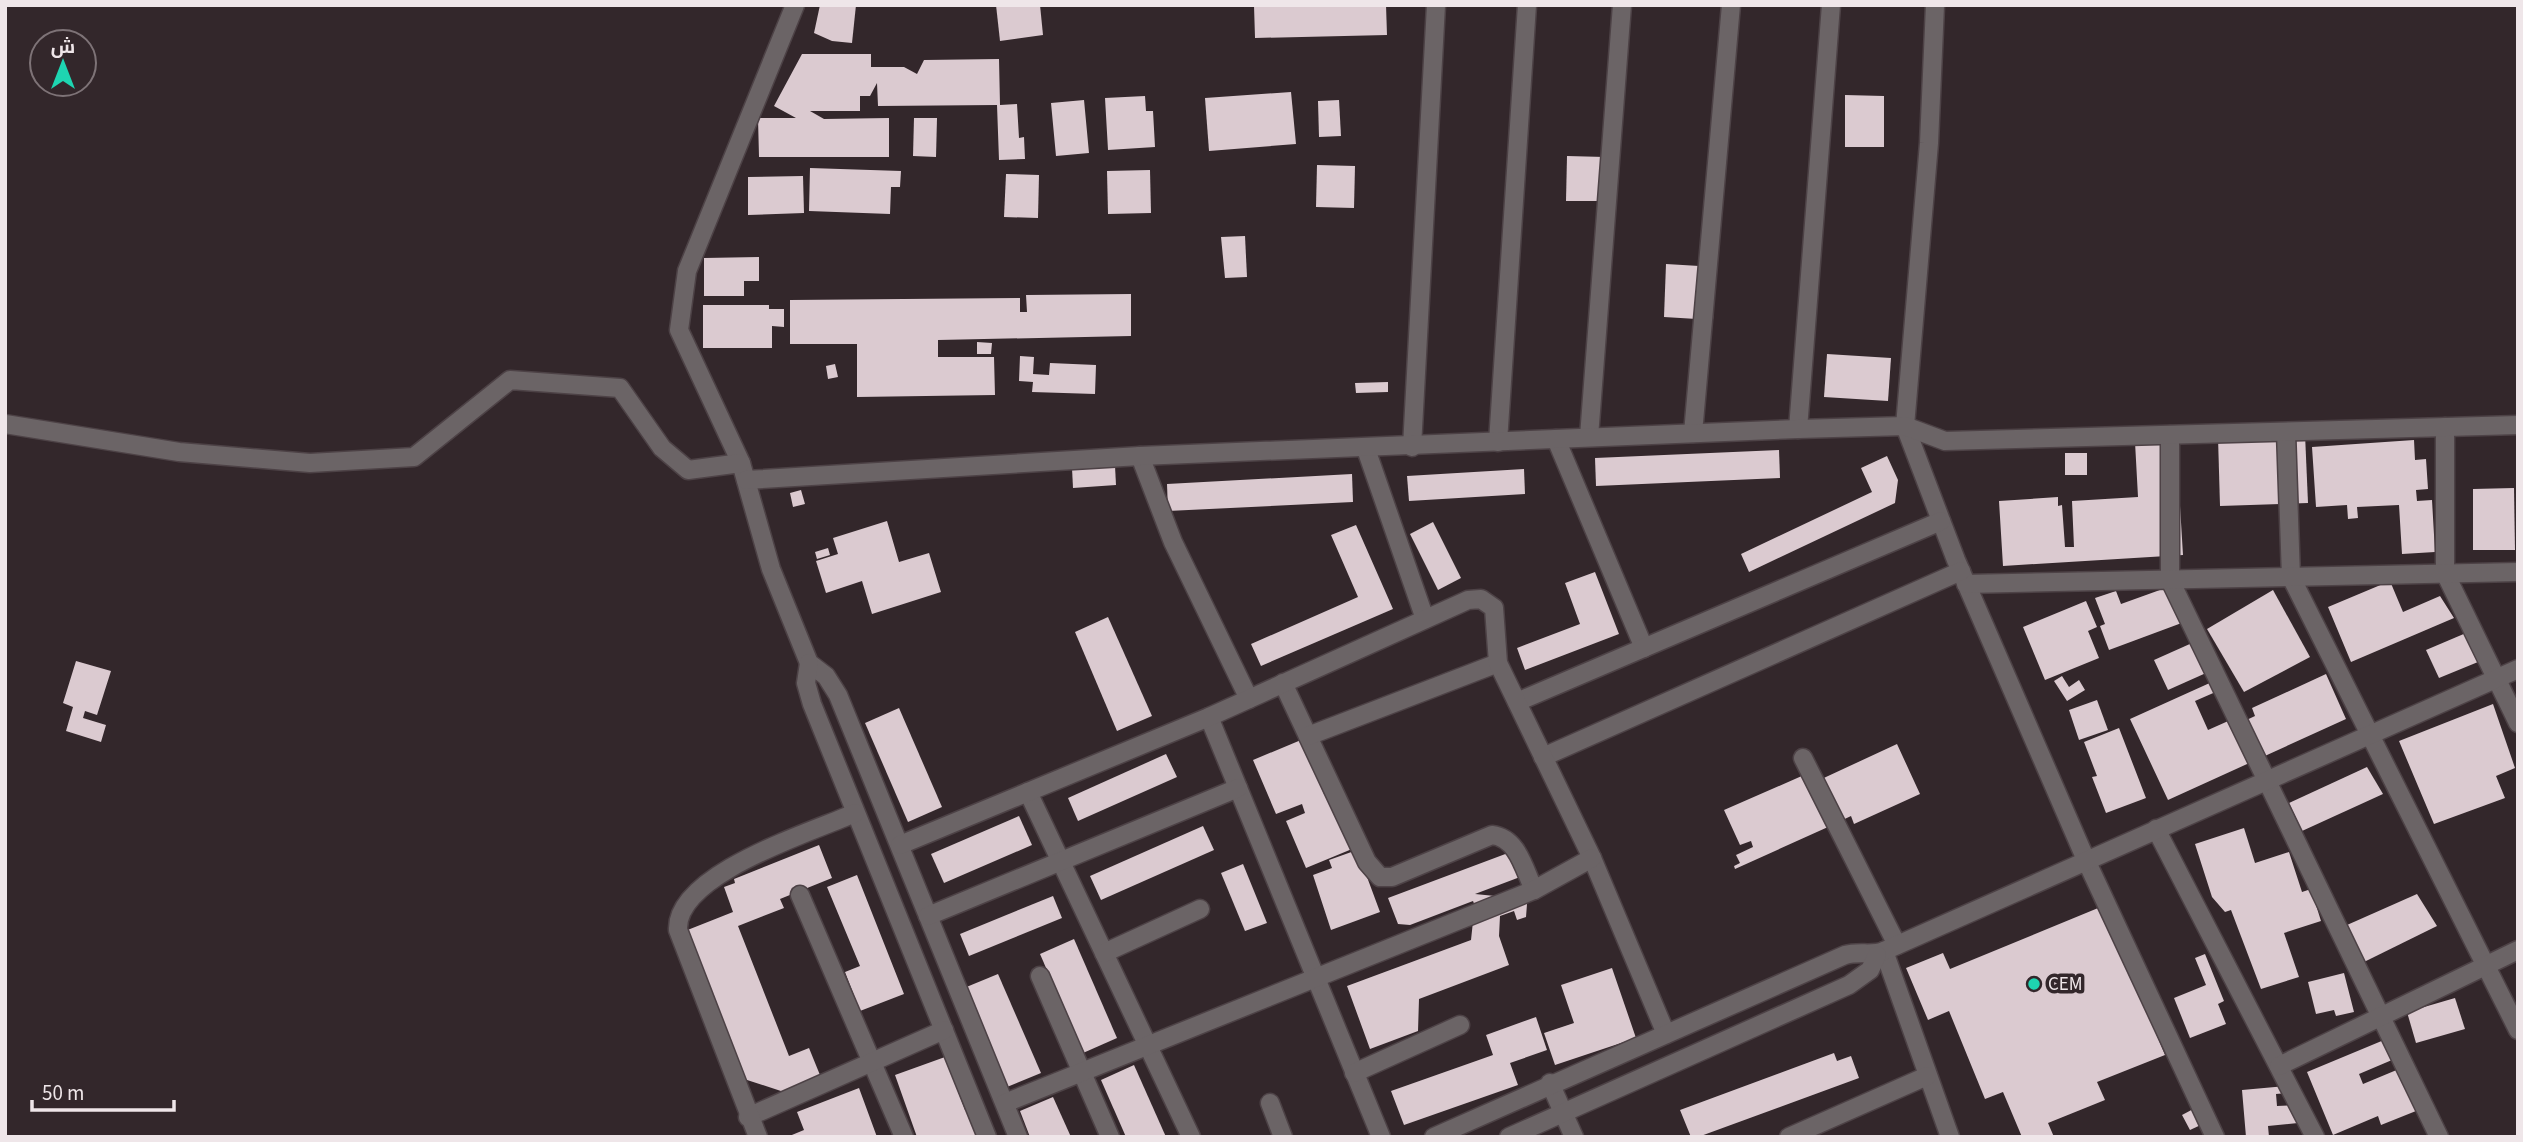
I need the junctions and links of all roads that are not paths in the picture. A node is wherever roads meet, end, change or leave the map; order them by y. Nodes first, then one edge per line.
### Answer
1 (795, 5) edge
2 (1436, 5) edge
3 (1527, 5) edge
4 (1622, 5) edge
5 (1731, 5) edge
6 (1830, 5) edge
7 (1935, 5) edge
8 (5, 424) edge
9 (2518, 425) edge
10 (1905, 426) junction
11 (2445, 427) junction
12 (1798, 429) junction
13 (2286, 432) junction
14 (1693, 433) junction
15 (2170, 435) junction
16 (1589, 437) junction
17 (1556, 439) junction
18 (1498, 442) junction
19 (1412, 447) junction
20 (1366, 449) junction
21 (1140, 456) junction
22 (743, 471) junction
23 (1941, 522) junction
24 (2518, 572) edge
25 (2445, 573) junction
26 (2291, 577) junction
27 (1963, 578) junction
28 (2170, 580) junction
29 (1425, 619) junction
30 (1644, 648) junction
31 (809, 663) junction
32 (1498, 663) junction
33 (2518, 669) edge
34 (2496, 678) junction
35 (1283, 683) junction
36 (1249, 699) junction
37 (1517, 702) junction
38 (1209, 717) junction
39 (2518, 723) edge
40 (2369, 735) junction
41 (1308, 736) junction
42 (1543, 757) junction
43 (1802, 758) dead end
44 (2266, 780) junction
45 (1238, 788) junction
46 (1028, 792) junction
47 (855, 813) junction
48 (2156, 829) junction
49 (900, 845) junction
50 (1592, 858) junction
51 (1060, 859) junction
52 (2086, 860) junction
53 (1534, 890) junction
54 (800, 895) dead end
55 (1200, 909) dead end
56 (928, 916) junction
57 (1886, 950) junction
58 (2518, 950) edge
59 (1104, 953) junction
60 (2485, 965) junction
61 (1041, 976) dead end
62 (1315, 977) junction
63 (2380, 1015) junction
64 (1460, 1026) dead end
65 (944, 1030) junction
66 (2518, 1030) edge
67 (1666, 1034) junction
68 (1147, 1043) junction
69 (871, 1062) junction
70 (2279, 1066) junction
71 (1082, 1070) junction
72 (1354, 1073) junction
73 (1927, 1076) junction
74 (1550, 1083) junction
75 (1004, 1103) junction
76 (1270, 1103) dead end
77 (1563, 1113) junction
78 (748, 1116) junction
79 (758, 1137) edge
80 (904, 1137) edge
81 (987, 1137) edge
82 (1018, 1137) edge
83 (1110, 1137) edge
84 (1191, 1137) edge
85 (1283, 1137) edge
86 (1381, 1137) edge
87 (1434, 1137) edge
88 (1509, 1137) edge
89 (1574, 1137) edge
90 (1789, 1137) edge
91 (1950, 1137) edge
92 (2216, 1137) edge
93 (2315, 1137) edge
94 (2439, 1137) edge

1 - 22 street
2 - 19 street
3 - 18 street
4 - 16 street
5 - 14 street
6 - 12 street
7 - 10 street
8 - 22 street
9 - 11 street
10 - 12 street
10 - 15 street
10 - 23 street
11 - 13 street
11 - 25 street
12 - 14 street
13 - 15 street
13 - 26 street
14 - 16 street
15 - 28 street
16 - 17 street
17 - 18 street
17 - 30 street
18 - 19 street
19 - 20 street
20 - 21 street
20 - 29 street
21 - 22 street
21 - 36 street
22 - 31 street
23 - 27 street
23 - 30 street
24 - 25 street
25 - 26 street
25 - 34 street
26 - 28 street
26 - 40 street
27 - 28 street
27 - 42 street
27 - 52 street
28 - 44 street
29 - 32 street
29 - 35 street
30 - 37 street
31 - 47 street
31 - 49 street
32 - 37 street
32 - 41 street
33 - 34 street
34 - 39 street
34 - 40 street
35 - 36 street
35 - 41 street
36 - 38 street
37 - 42 street
38 - 45 street
38 - 46 street
40 - 44 street
40 - 60 street
41 - 53 street
42 - 50 street
43 - 57 street
44 - 48 street
44 - 63 street
45 - 51 street
45 - 62 street
46 - 49 street
46 - 51 street
47 - 65 street
47 - 78 street
48 - 52 street
48 - 70 street
49 - 56 street
50 - 53 street
50 - 67 street
51 - 56 street
51 - 59 street
52 - 57 street
52 - 92 street
53 - 62 street
54 - 69 street
55 - 59 street
56 - 75 street
57 - 67 street
57 - 73 street
57 - 77 street
58 - 60 street
59 - 68 street
60 - 63 street
60 - 66 street
61 - 71 street
62 - 68 street
62 - 72 street
63 - 70 street
63 - 94 street
64 - 72 street
65 - 69 street
65 - 81 street
67 - 74 street
68 - 71 street
68 - 84 street
69 - 78 street
69 - 80 street
70 - 93 street
71 - 75 street
71 - 83 street
72 - 86 street
73 - 90 street
73 - 91 street
74 - 77 street
74 - 87 street
75 - 82 street
76 - 85 street
77 - 88 street
77 - 89 street
78 - 79 street

